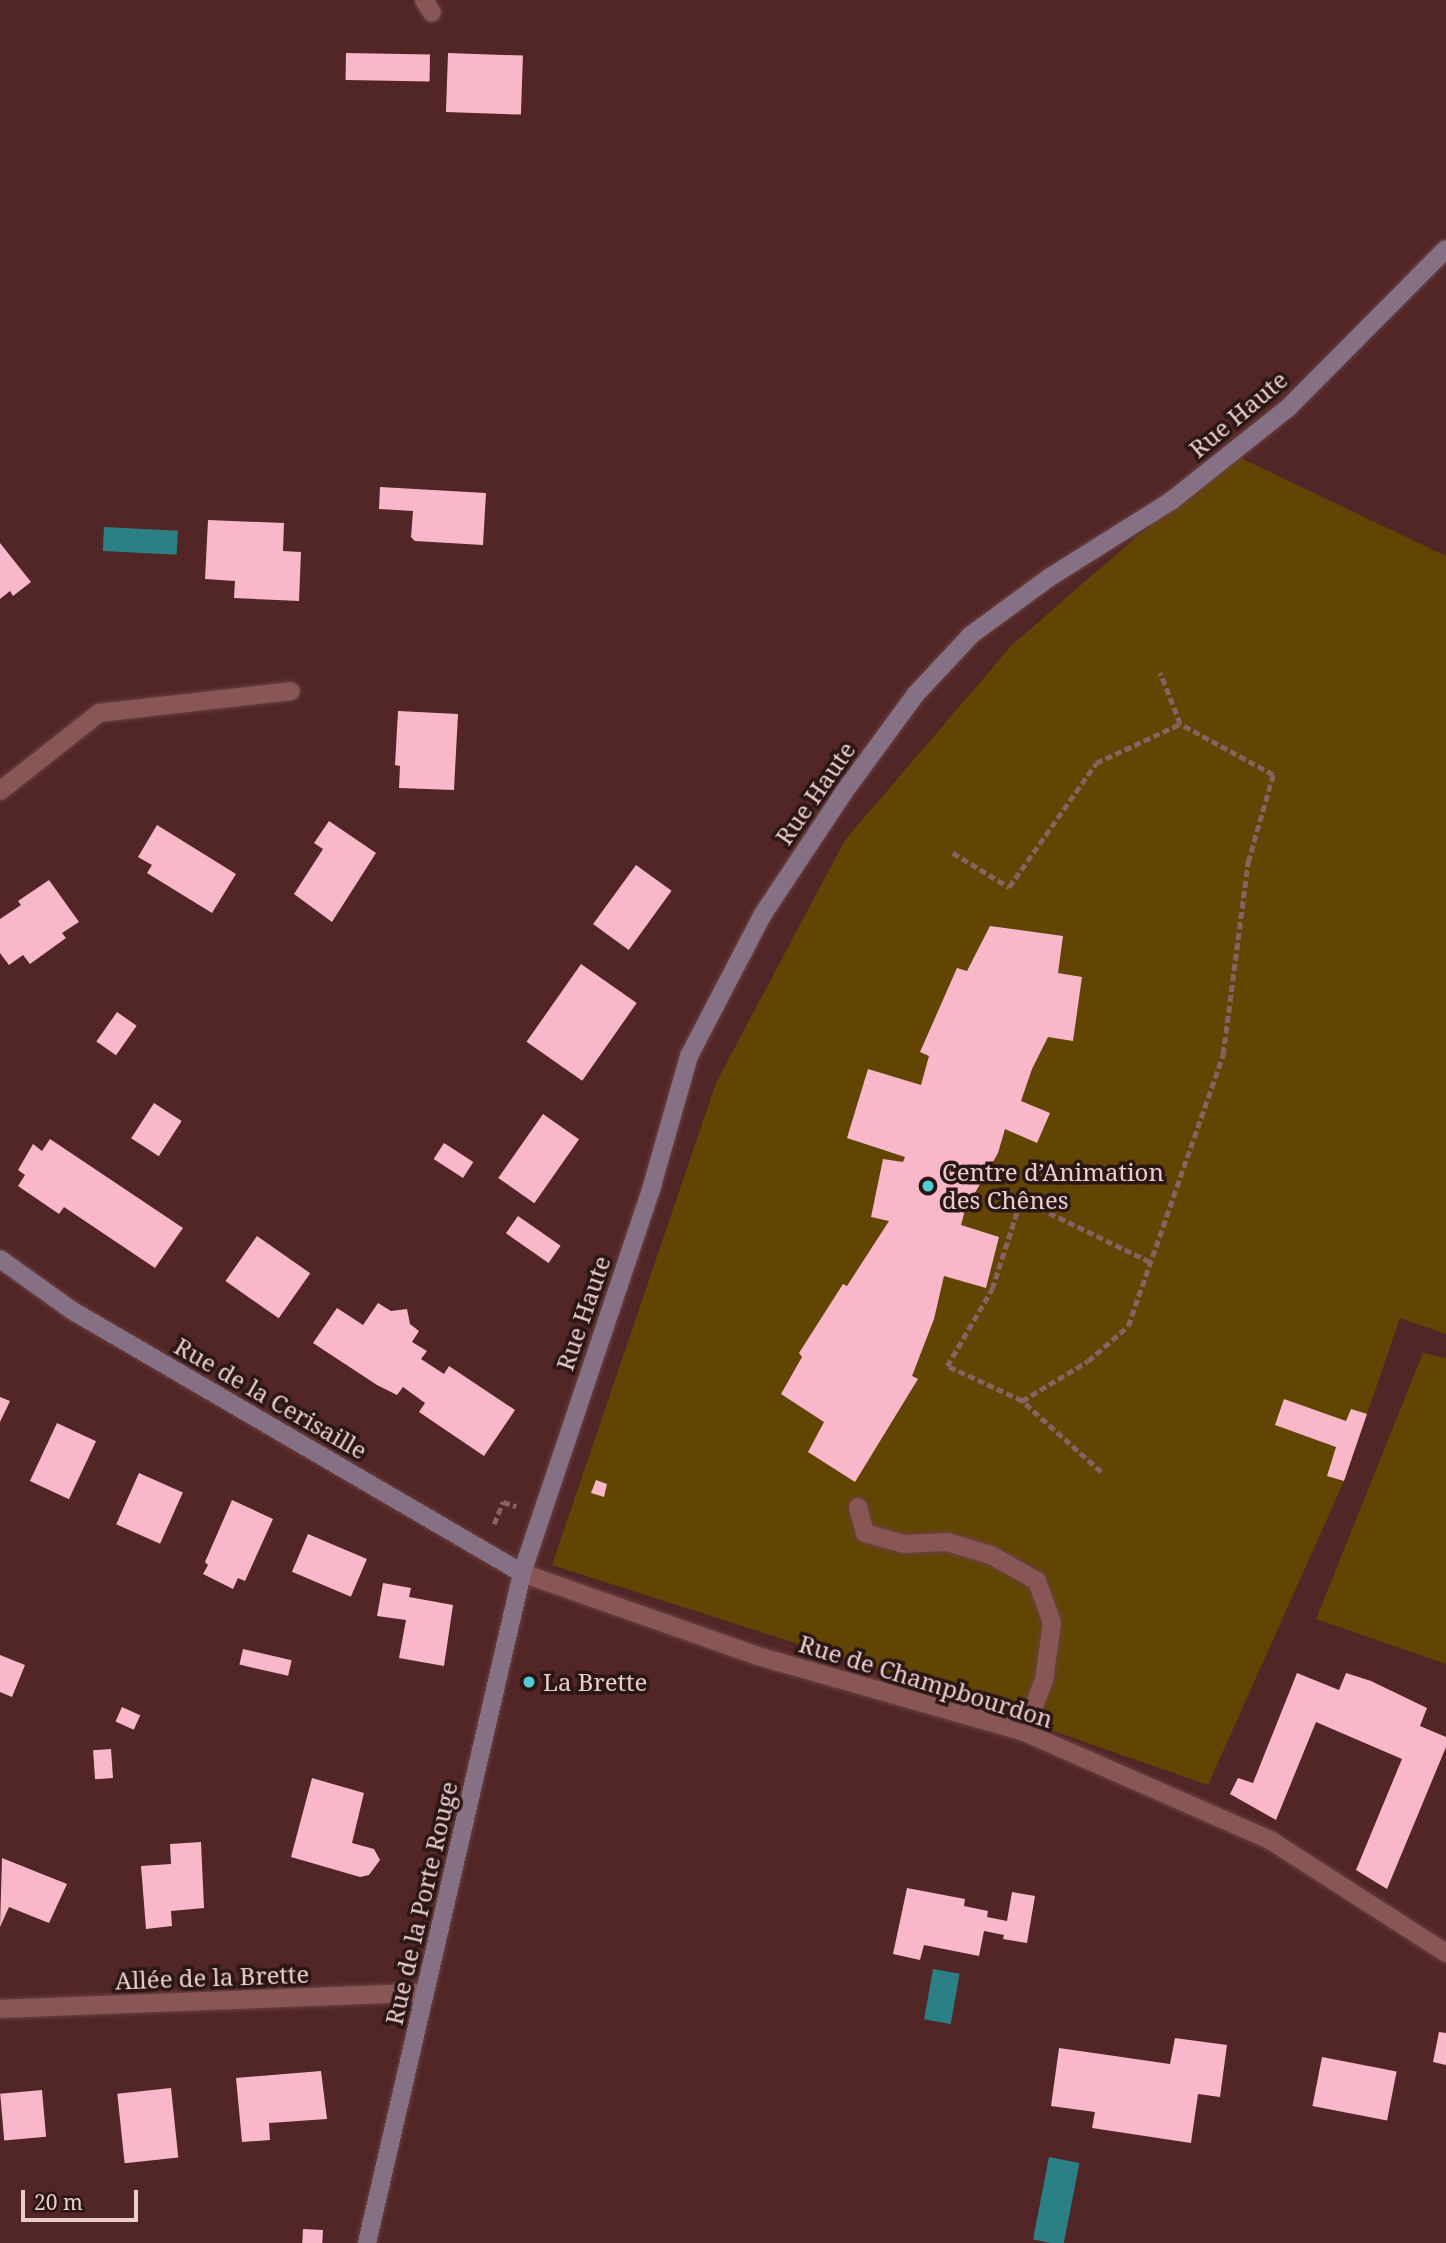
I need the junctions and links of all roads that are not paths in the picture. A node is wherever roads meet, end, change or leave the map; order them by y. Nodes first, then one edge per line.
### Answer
1 (1446, 249) edge
2 (291, 691) dead end
3 (0, 791) edge
4 (0, 1259) edge
5 (858, 1507) dead end
6 (522, 1573) junction
7 (1024, 1732) junction
8 (1446, 1954) edge
9 (425, 1993) junction
10 (0, 2009) edge
11 (368, 2243) edge

1 - 6 street, Rue Haute
2 - 3 street
4 - 6 street, Rue de la Cerisaille
5 - 7 street
6 - 7 street, Rue de Champbourdon
6 - 9 street, Rue de la Porte Rouge
7 - 8 street, Rue de Champbourdon
9 - 10 street, Allée de la Brette
9 - 11 street, Rue de la Porte Rouge

